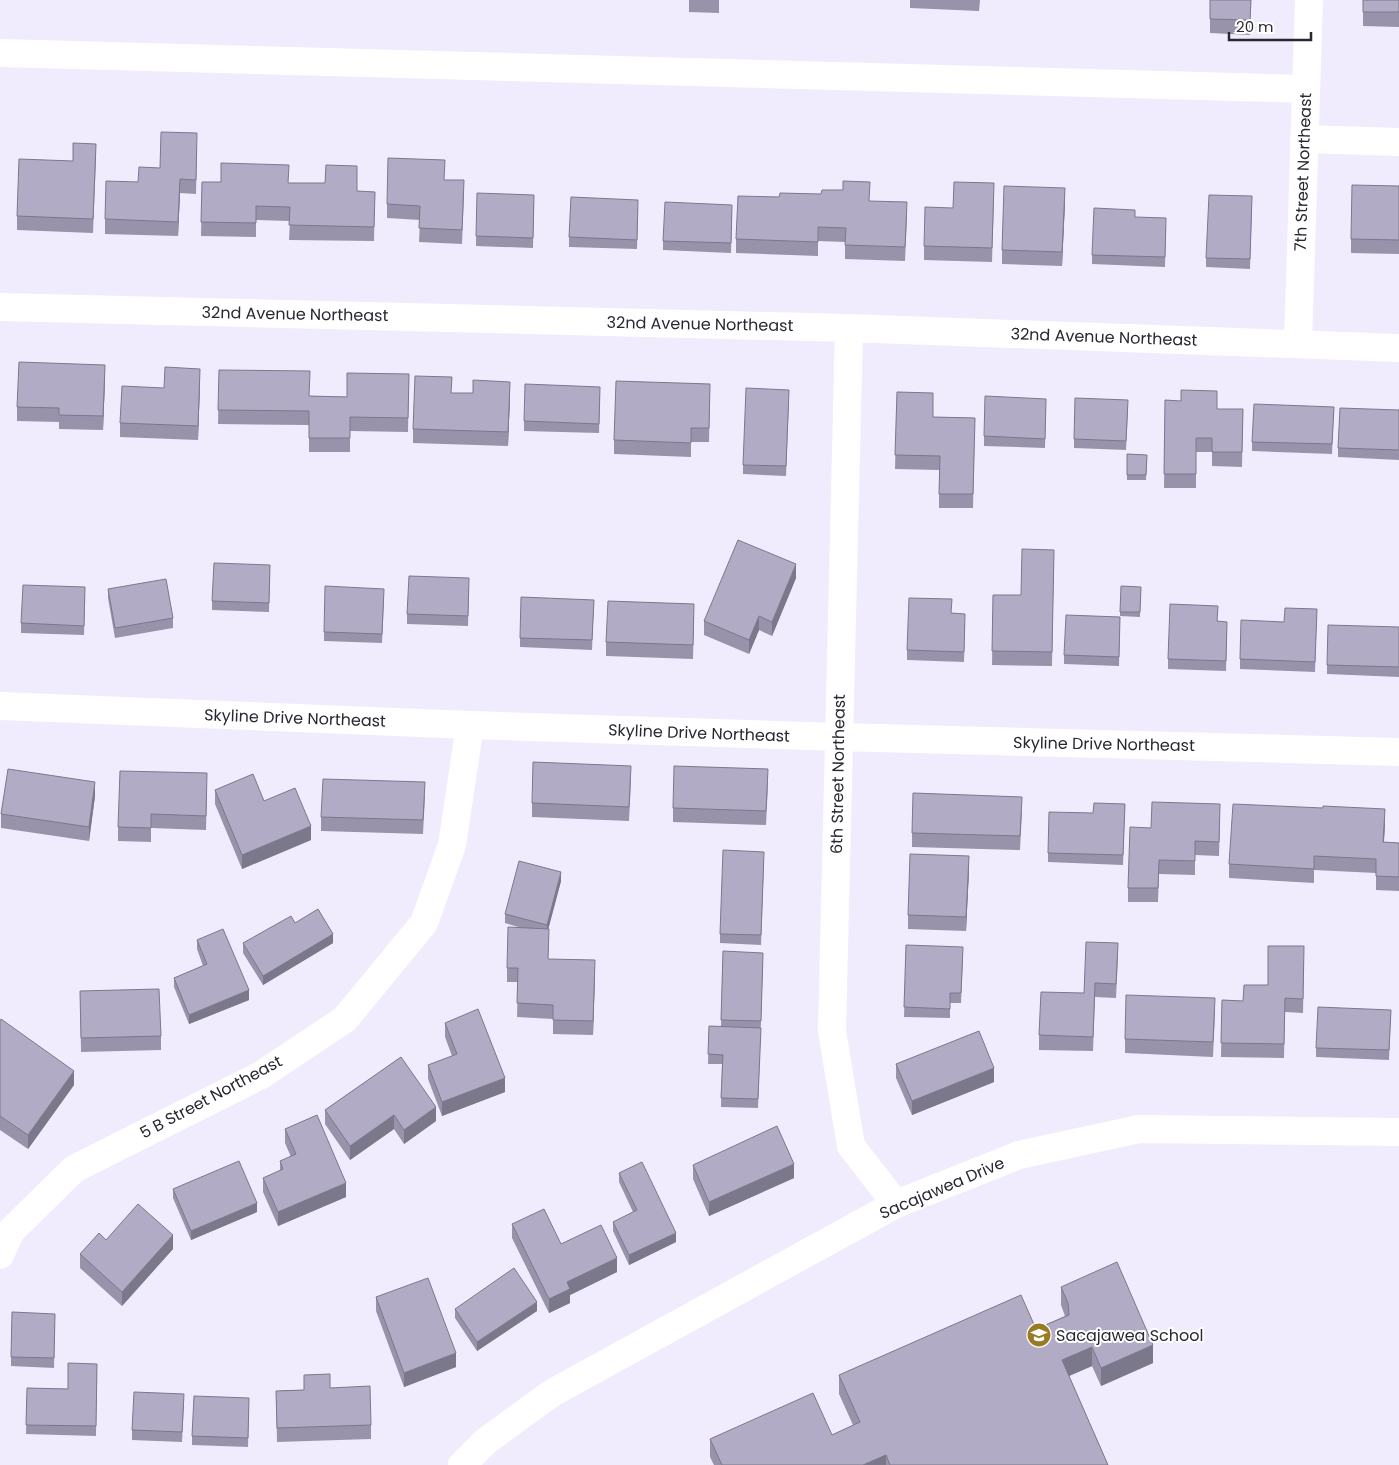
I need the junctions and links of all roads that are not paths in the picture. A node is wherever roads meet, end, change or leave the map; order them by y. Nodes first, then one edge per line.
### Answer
1 (1309, 0) edge
2 (0, 53) edge
3 (1306, 89) junction
4 (1304, 139) junction
5 (1399, 142) edge
6 (0, 307) edge
7 (849, 328) junction
8 (1298, 344) junction
9 (1399, 348) edge
10 (0, 706) edge
11 (470, 725) junction
12 (838, 737) junction
13 (1399, 752) edge
14 (1399, 1132) edge
15 (896, 1204) junction
16 (4, 1236) edge
17 (462, 1465) edge

1 - 3 street, 7th Street Northeast
2 - 3 street
3 - 4 street, 7th Street Northeast
4 - 5 street
4 - 8 street, 7th Street Northeast
6 - 7 street, 32nd Avenue Northeast
7 - 8 street, 32nd Avenue Northeast
7 - 12 street, 6th Street Northeast
8 - 9 street, 32nd Avenue Northeast
10 - 11 street, Skyline Drive Northeast
11 - 12 street, Skyline Drive Northeast
11 - 16 street, 5 B Street Northeast
12 - 13 street, Skyline Drive Northeast
12 - 15 street, 6th Street Northeast
14 - 15 street, Sacajawea Drive
15 - 17 street, Sacajawea Drive

